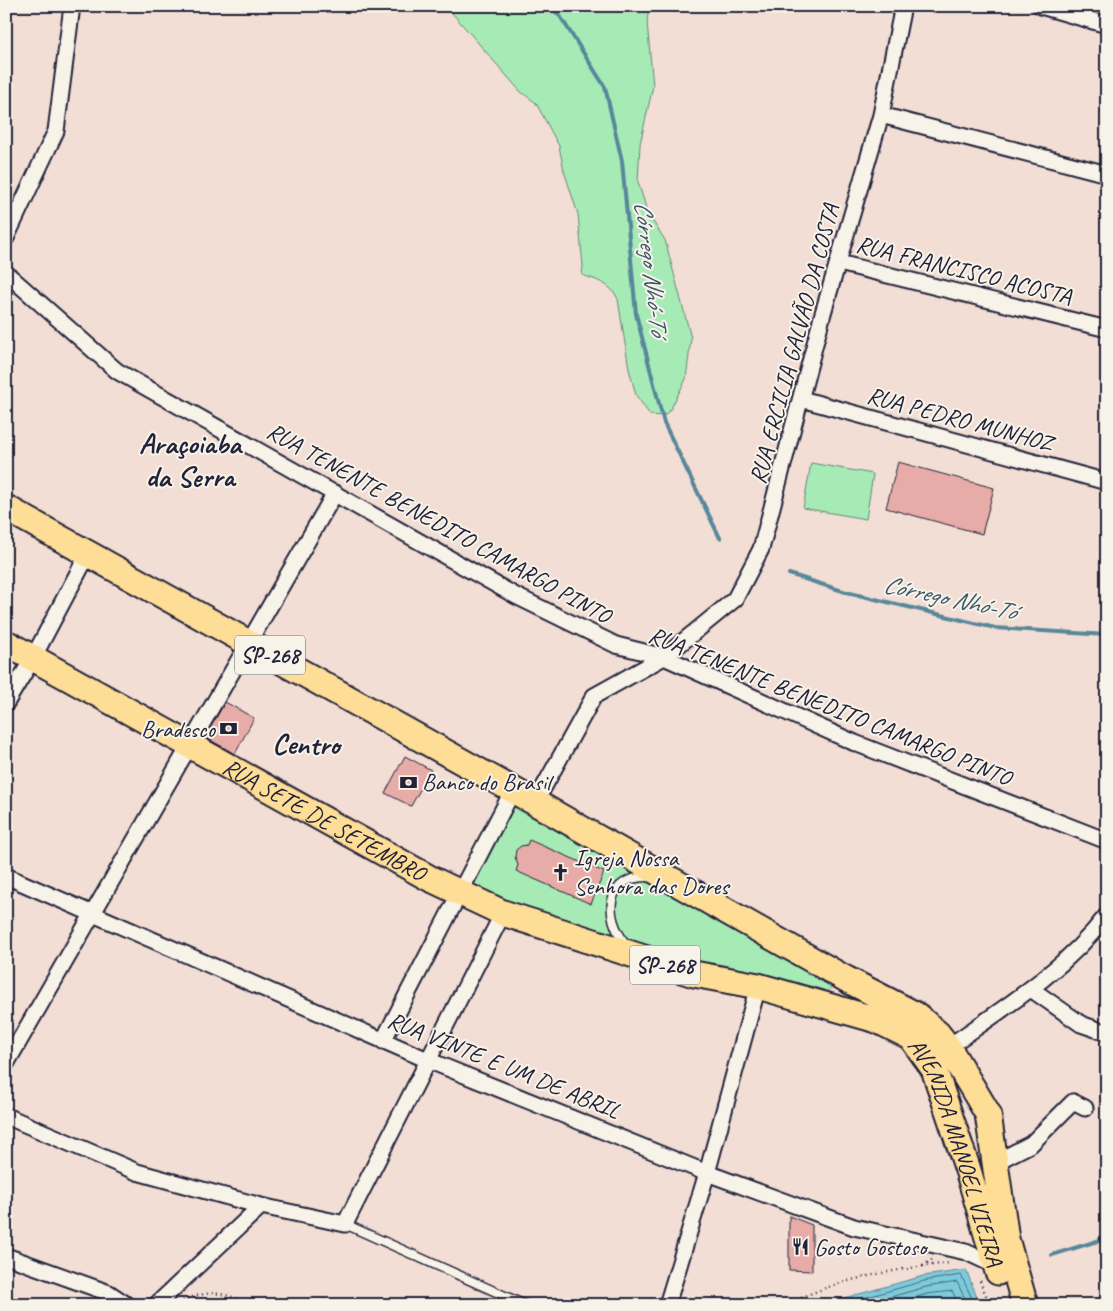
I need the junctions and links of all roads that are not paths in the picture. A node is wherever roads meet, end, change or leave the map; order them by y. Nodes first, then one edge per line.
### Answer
1 (72, 6) edge
2 (903, 6) edge
3 (1041, 6) edge
4 (1107, 25) edge
5 (881, 115) junction
6 (1107, 174) edge
7 (6, 238) edge
8 (839, 262) junction
9 (6, 274) edge
10 (1107, 329) edge
11 (801, 400) junction
12 (1107, 482) edge
13 (335, 492) junction
14 (6, 508) edge
15 (89, 552) junction
16 (6, 643) edge
17 (248, 643) junction
18 (664, 657) junction
19 (33, 658) junction
20 (6, 703) edge
21 (190, 744) junction
22 (513, 790) junction
23 (534, 803) junction
24 (1107, 842) edge
25 (6, 876) edge
26 (668, 878) junction
27 (459, 893) junction
28 (93, 912) junction
29 (503, 913) junction
30 (1107, 915) edge
31 (639, 957) junction
32 (758, 986) junction
33 (1031, 989) junction
34 (1107, 1033) edge
35 (383, 1040) junction
36 (948, 1047) junction
37 (430, 1061) junction
38 (6, 1064) edge
39 (1085, 1108) dead end
40 (6, 1116) edge
41 (961, 1148) junction
42 (992, 1155) junction
43 (707, 1173) junction
44 (998, 1194) junction
45 (261, 1206) junction
46 (345, 1224) junction
47 (984, 1224) junction
48 (950, 1248) junction
49 (6, 1256) edge
50 (988, 1272) junction
51 (127, 1305) edge
52 (156, 1305) edge
53 (525, 1305) edge
54 (667, 1305) edge
55 (1010, 1305) edge
56 (1025, 1305) edge

1 - 7 street
2 - 5 street, RUA ERCILIA GALVÃO DA COSTA
3 - 4 street
5 - 6 street
5 - 8 street, RUA ERCILIA GALVÃO DA COSTA
8 - 10 street, RUA FRANCISCO ACOSTA
8 - 11 street, RUA ERCILIA GALVÃO DA COSTA
9 - 13 street, RUA TENENTE BENEDITO CAMARGO PINTO
11 - 12 street, RUA PEDRO MUNHOZ
11 - 18 street, RUA ERCILIA GALVÃO DA COSTA
13 - 17 street
13 - 18 street, RUA TENENTE BENEDITO CAMARGO PINTO
14 - 15 main road, SP-268
15 - 17 main road, SP-268
15 - 19 street
16 - 19 main road, RUA SETE DE SETEMBRO / SP-268
17 - 21 street
17 - 22 main road, SP-268
18 - 23 street, RUA ERCILIA GALVÃO DA COSTA
18 - 24 street, RUA TENENTE BENEDITO CAMARGO PINTO
19 - 20 street
19 - 21 main road, RUA SETE DE SETEMBRO / SP-268
21 - 27 main road, RUA SETE DE SETEMBRO / SP-268
21 - 28 street
22 - 23 main road, SP-268
22 - 27 street
23 - 26 main road, SP-268
25 - 28 street, RUA VINTE E UM DE ABRIL
26 - 31 lane
26 - 36 main road, AVENIDA MANOEL VIEIRA / SP-268
27 - 29 main road, SP-268
27 - 35 street
28 - 35 street, RUA VINTE E UM DE ABRIL
28 - 38 street
29 - 31 main road, SP-268
29 - 37 street
30 - 33 street
31 - 32 main road, SP-268
32 - 41 main road, AVENIDA MANOEL VIEIRA / SP-268
32 - 43 street
33 - 34 street
33 - 36 street
35 - 37 street, RUA VINTE E UM DE ABRIL
36 - 42 main road, AVENIDA MANOEL VIEIRA / SP-268
37 - 43 street, RUA VINTE E UM DE ABRIL
37 - 46 street
39 - 42 street
40 - 45 street
41 - 42 main road
41 - 47 main road, AVENIDA MANOEL VIEIRA / SP-268
42 - 44 main road, AVENIDA MANOEL VIEIRA / SP-268
43 - 48 street, RUA VINTE E UM DE ABRIL
43 - 54 street
44 - 47 street
44 - 56 main road, AVENIDA MANOEL VIEIRA / SP-268
45 - 46 street
45 - 52 street
46 - 53 lane
47 - 48 street
47 - 50 main road, AVENIDA MANOEL VIEIRA / SP-268
48 - 50 street, RUA VINTE E UM DE ABRIL
49 - 51 street
50 - 55 main road, AVENIDA MANOEL VIEIRA / SP-268

